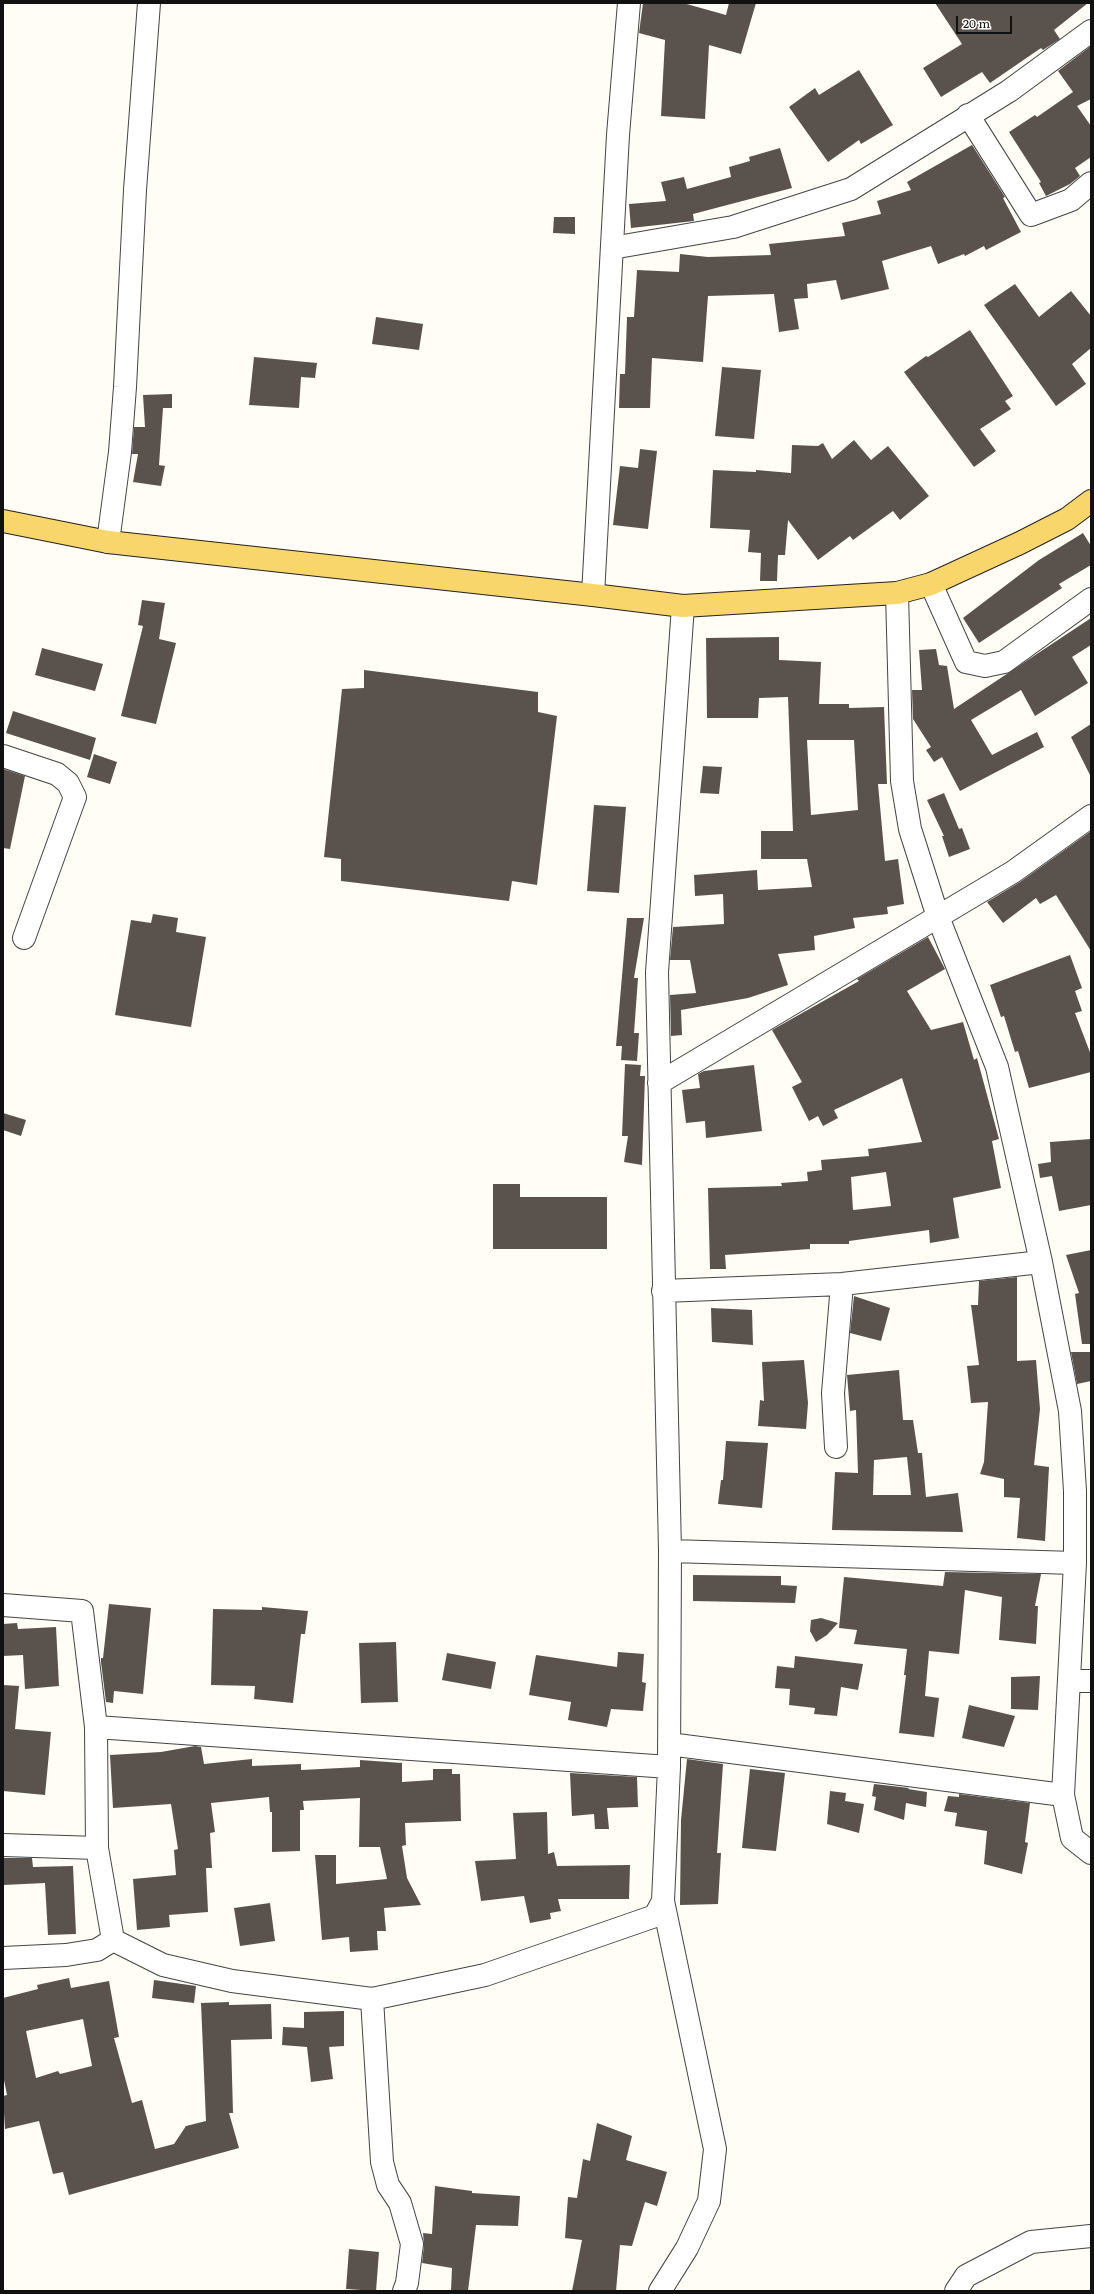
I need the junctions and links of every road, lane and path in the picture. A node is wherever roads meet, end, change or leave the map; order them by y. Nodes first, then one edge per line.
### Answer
1 (150, 3) edge
2 (629, 3) edge
3 (1091, 31) edge
4 (968, 116) junction
5 (1091, 183) edge
6 (612, 248) junction
7 (1091, 501) edge
8 (3, 520) edge
9 (108, 542) junction
10 (931, 584) junction
11 (897, 593) junction
12 (593, 595) junction
13 (1091, 599) edge
14 (683, 606) junction
15 (3, 756) edge
16 (1091, 816) edge
17 (938, 917) junction
18 (24, 938) dead end
19 (658, 1083) junction
20 (1041, 1262) junction
21 (842, 1284) junction
22 (663, 1291) junction
23 (836, 1447) dead end
24 (1083, 1490) edge
25 (670, 1551) junction
26 (1075, 1562) junction
27 (3, 1605) edge
28 (1068, 1680) junction
29 (1091, 1681) edge
30 (96, 1728) junction
31 (669, 1744) junction
32 (669, 1767) junction
33 (1063, 1795) junction
34 (3, 1845) edge
35 (97, 1848) junction
36 (1091, 1854) edge
37 (663, 1901) junction
38 (113, 1940) junction
39 (3, 1958) edge
40 (372, 1999) junction
41 (1091, 2236) edge
42 (404, 2291) edge
43 (660, 2291) edge
44 (956, 2291) edge

1 - 9 street
2 - 6 street
3 - 4 street
4 - 5 street
4 - 6 street
6 - 12 street
7 - 10 main road
8 - 9 main road
9 - 12 main road
10 - 11 main road
10 - 13 street
11 - 14 main road
11 - 17 street
12 - 14 main road
14 - 19 street
15 - 18 street
16 - 17 street
17 - 19 street
17 - 20 street
19 - 22 street
20 - 21 street
20 - 24 street
21 - 22 street
21 - 23 street
22 - 25 street
24 - 26 street
25 - 26 street
25 - 31 street
26 - 28 street
27 - 30 street
28 - 29 street
28 - 33 street
30 - 32 street
30 - 35 street
31 - 32 street
31 - 33 street
32 - 37 street
33 - 36 street
34 - 35 street
35 - 38 street
37 - 40 street
37 - 43 street
38 - 39 street
38 - 40 street
40 - 42 street
41 - 44 street

